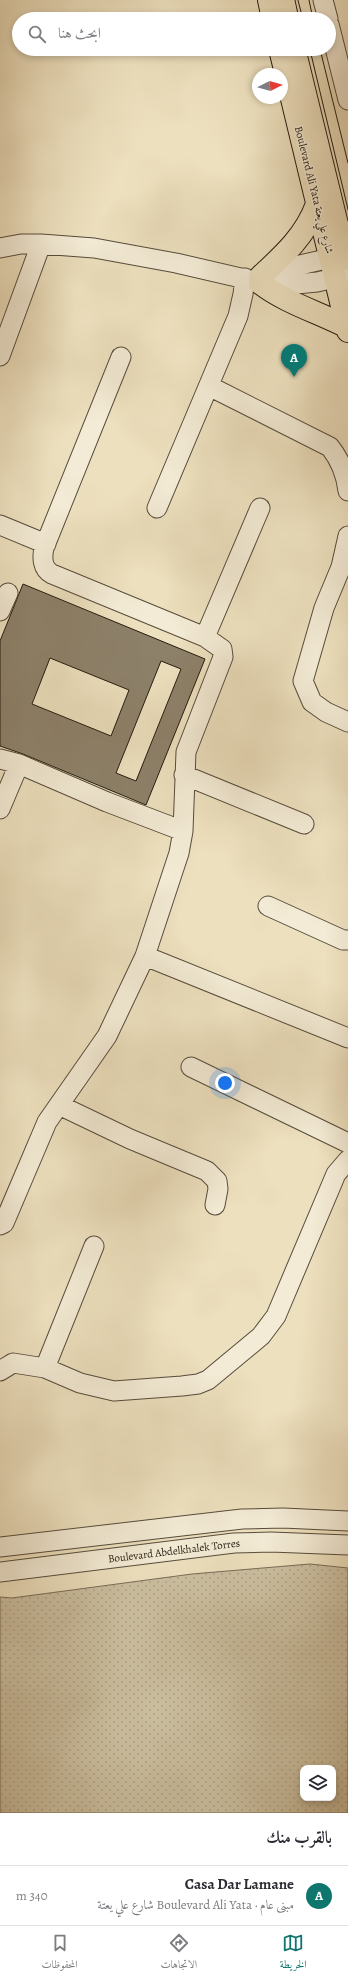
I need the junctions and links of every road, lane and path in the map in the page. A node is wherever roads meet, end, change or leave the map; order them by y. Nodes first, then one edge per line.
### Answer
1 (269, 0) edge
2 (286, 0) edge
3 (323, 0) edge
4 (272, 12) edge
5 (289, 12) edge
6 (326, 12) edge
7 (336, 52) edge
8 (282, 56) edge
9 (299, 56) edge
10 (348, 100) edge
11 (317, 204) junction
12 (41, 244) junction
13 (0, 248) edge
14 (342, 265) edge
15 (254, 279) junction
16 (348, 329) edge
17 (0, 356) edge
18 (121, 357) dead end
19 (209, 386) junction
20 (348, 491) edge
21 (157, 508) dead end
22 (260, 508) dead end
23 (0, 525) edge
24 (348, 536) edge
25 (46, 544) junction
26 (8, 593) dead end
27 (0, 611) edge
28 (205, 636) junction
29 (348, 722) edge
30 (0, 759) edge
31 (19, 764) junction
32 (184, 775) junction
33 (0, 809) edge
34 (304, 824) dead end
35 (183, 831) junction
36 (268, 906) dead end
37 (348, 940) edge
38 (145, 956) junction
39 (348, 1038) edge
40 (191, 1067) dead end
41 (59, 1105) junction
42 (348, 1143) edge
43 (348, 1160) edge
44 (215, 1205) dead end
45 (0, 1225) edge
46 (94, 1246) dead end
47 (45, 1368) junction
48 (0, 1371) edge
49 (348, 1522) edge
50 (348, 1545) edge
51 (0, 1546) edge
52 (0, 1572) edge

1 - 4 main road
2 - 5 main road
3 - 6 street
7 - 10 street
8 - 11 main road, Boulevard Ali Yata شارع علي يعتة
9 - 14 main road, Boulevard Ali Yata شارع علي يعتة
11 - 14 main road, Boulevard Ali Yata شارع علي يعتة
11 - 15 main road
12 - 13 street
12 - 15 street
12 - 17 street
14 - 15 street
14 - 16 main road, Boulevard Ali Yata شارع علي يعتة
15 - 16 main road
15 - 19 street
18 - 25 street
19 - 20 street
19 - 21 street
22 - 28 street
23 - 25 street
24 - 29 street
25 - 28 street
26 - 27 street
28 - 32 street
30 - 31 street
31 - 33 street
31 - 35 street
32 - 34 street
32 - 35 street
35 - 38 street
36 - 37 street
38 - 39 street
38 - 41 street
40 - 42 street
41 - 44 street
41 - 45 street
43 - 47 street
46 - 47 street
47 - 48 street
49 - 51 street
50 - 52 street, Boulevard Abdelkhalek Torres

